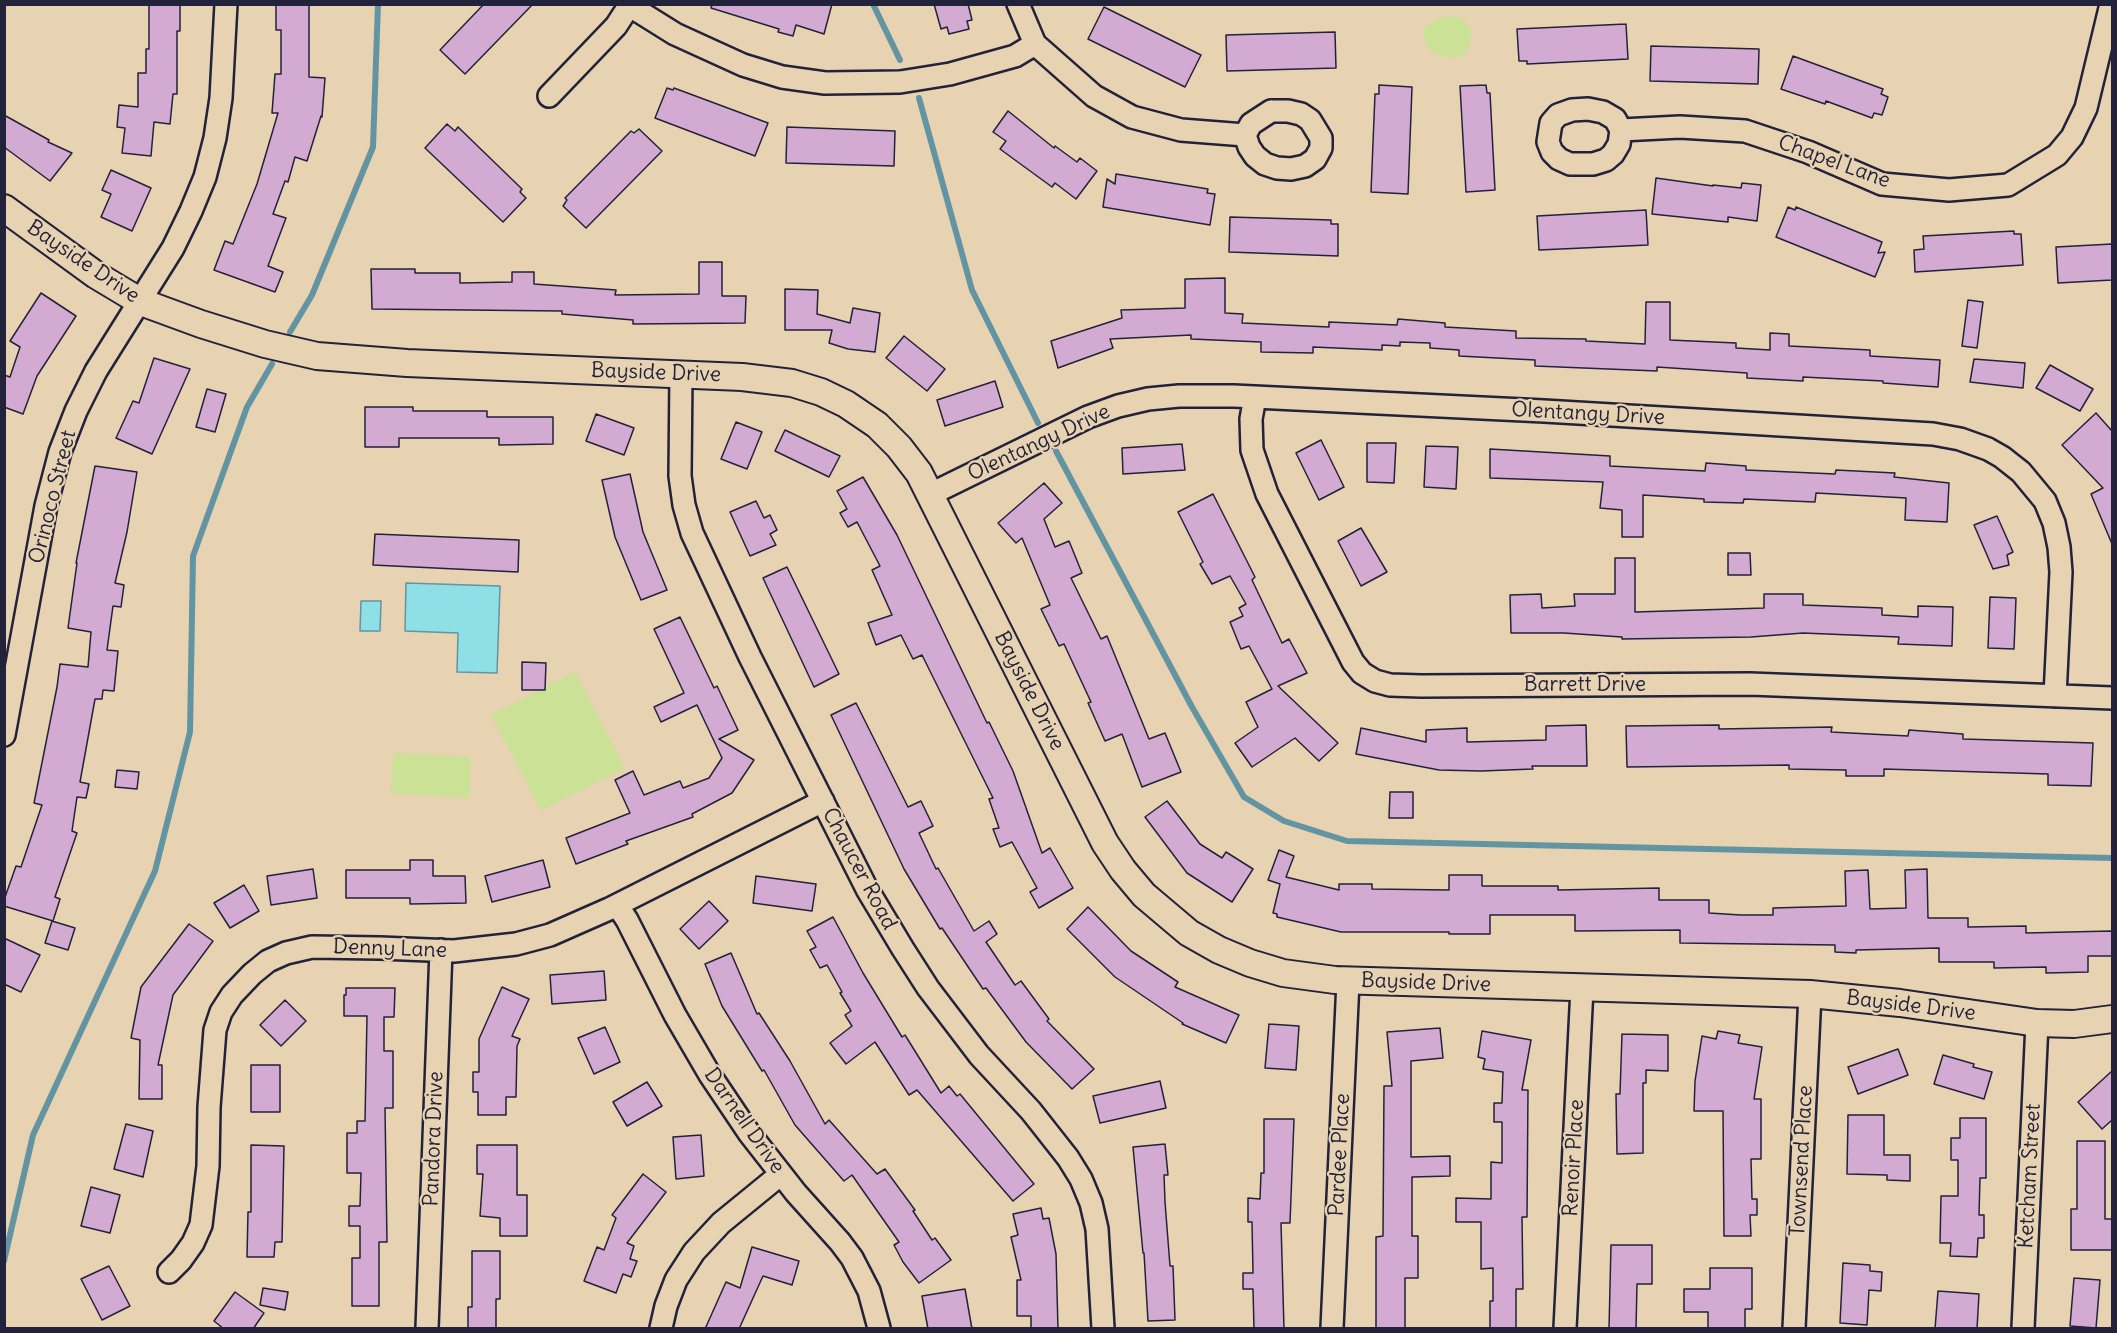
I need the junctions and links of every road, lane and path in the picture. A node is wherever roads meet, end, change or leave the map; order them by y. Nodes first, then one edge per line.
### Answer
1 (226, 4) edge
2 (1018, 4) edge
3 (2111, 4) edge
4 (628, 5) edge
5 (1035, 44) junction
6 (549, 96) dead end
7 (1621, 130) dead end
8 (1245, 135) dead end
9 (4, 208) edge
10 (141, 302) junction
11 (681, 374) junction
12 (1255, 397) junction
13 (931, 494) junction
14 (8, 689) edge
15 (2055, 696) junction
16 (2112, 699) edge
17 (4, 735) edge
18 (823, 801) junction
19 (616, 905) junction
20 (441, 950) junction
21 (1348, 981) junction
22 (1582, 988) junction
23 (1810, 994) junction
24 (2112, 1019) edge
25 (2037, 1023) junction
26 (781, 1174) junction
27 (169, 1272) dead end
28 (427, 1329) edge
29 (661, 1329) edge
30 (879, 1329) edge
31 (1103, 1329) edge
32 (1332, 1329) edge
33 (1565, 1329) edge
34 (1794, 1329) edge
35 (2023, 1329) edge

1 - 10 street, Orinoco Street
2 - 5 street
3 - 7 street, Chapel Lane
4 - 5 street
4 - 6 street
5 - 8 street
9 - 10 street, Bayside Drive
10 - 11 street, Bayside Drive
10 - 14 street, Orinoco Street
11 - 13 street, Bayside Drive
11 - 18 street, Chaucer Road
12 - 13 street, Olentangy Drive
12 - 15 street, Barrett Drive
12 - 15 street, Olentangy Drive
13 - 21 street, Bayside Drive
14 - 17 street, Orinoco Street
15 - 16 street, Barrett Drive
18 - 19 street, Denny Lane
18 - 31 street, Chaucer Road
19 - 20 street, Denny Lane
19 - 26 street, Darnell Drive
20 - 27 street, Denny Lane
20 - 28 street, Pandora Drive
21 - 22 street, Bayside Drive
21 - 32 street, Pardee Place
22 - 23 street, Bayside Drive
22 - 33 street, Renoir Place
23 - 25 street, Bayside Drive
23 - 34 street, Townsend Place
24 - 25 street, Bayside Drive
25 - 35 street, Ketcham Street
26 - 29 street
26 - 30 street, Darnell Drive

